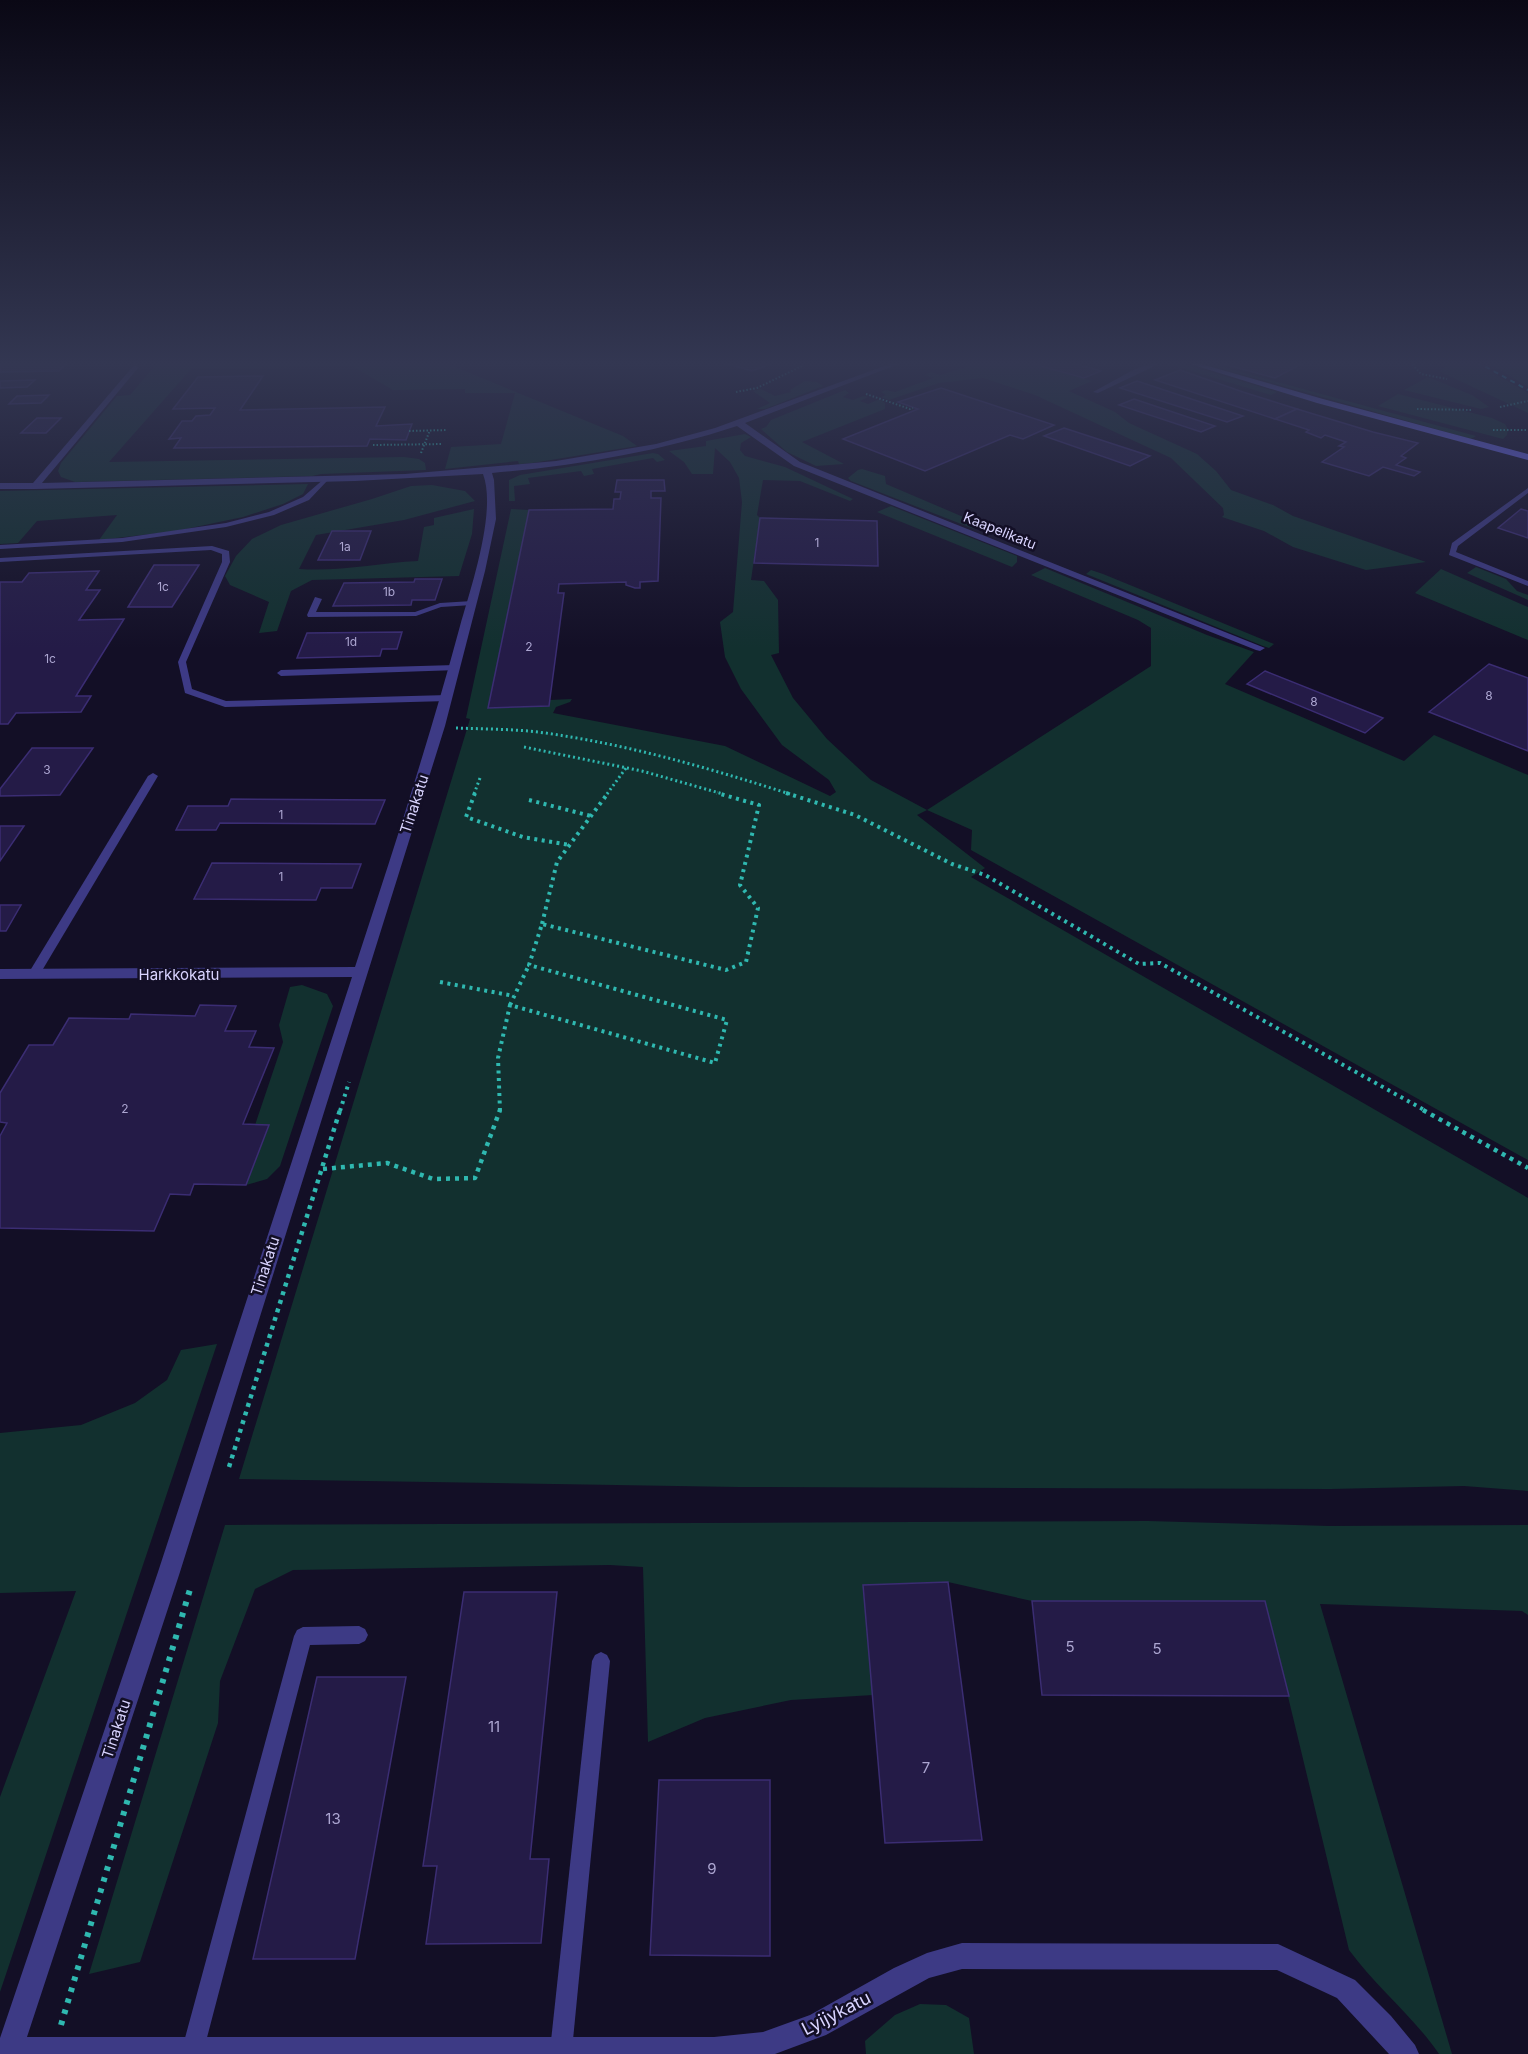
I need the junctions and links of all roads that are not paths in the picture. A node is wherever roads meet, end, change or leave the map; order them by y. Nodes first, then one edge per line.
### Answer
1 (58, 458) edge
2 (582, 458) edge
3 (789, 458) edge
4 (487, 472) junction
5 (325, 480) junction
6 (0, 486) edge
7 (35, 486) junction
8 (1528, 490) edge
9 (0, 547) edge
10 (0, 560) edge
11 (1528, 584) edge
12 (318, 599) dead end
13 (472, 603) junction
14 (1260, 648) dead end
15 (456, 668) junction
16 (281, 672) dead end
17 (448, 698) junction
18 (153, 776) dead end
19 (359, 972) junction
20 (0, 974) edge
21 (34, 974) junction
22 (359, 1635) dead end
23 (601, 1661) dead end
24 (194, 2049) junction
25 (561, 2050) junction
26 (9, 2053) edge
27 (1406, 2054) edge

1 - 7 street
2 - 4 street
3 - 14 street, Kaapelikatu
4 - 5 street
4 - 13 street, Tinakatu
5 - 7 street
5 - 9 lane
6 - 7 street
8 - 11 lane
10 - 17 lane
12 - 13 lane
13 - 15 street, Tinakatu
15 - 16 lane
15 - 17 street, Tinakatu
17 - 19 street, Tinakatu
18 - 21 lane
19 - 21 street, Harkkokatu
19 - 26 street, Tinakatu
20 - 21 street, Harkkokatu
22 - 24 lane
23 - 25 lane
24 - 25 street, Lyijykatu
24 - 26 street, Lyijykatu
25 - 27 street, Lyijykatu

